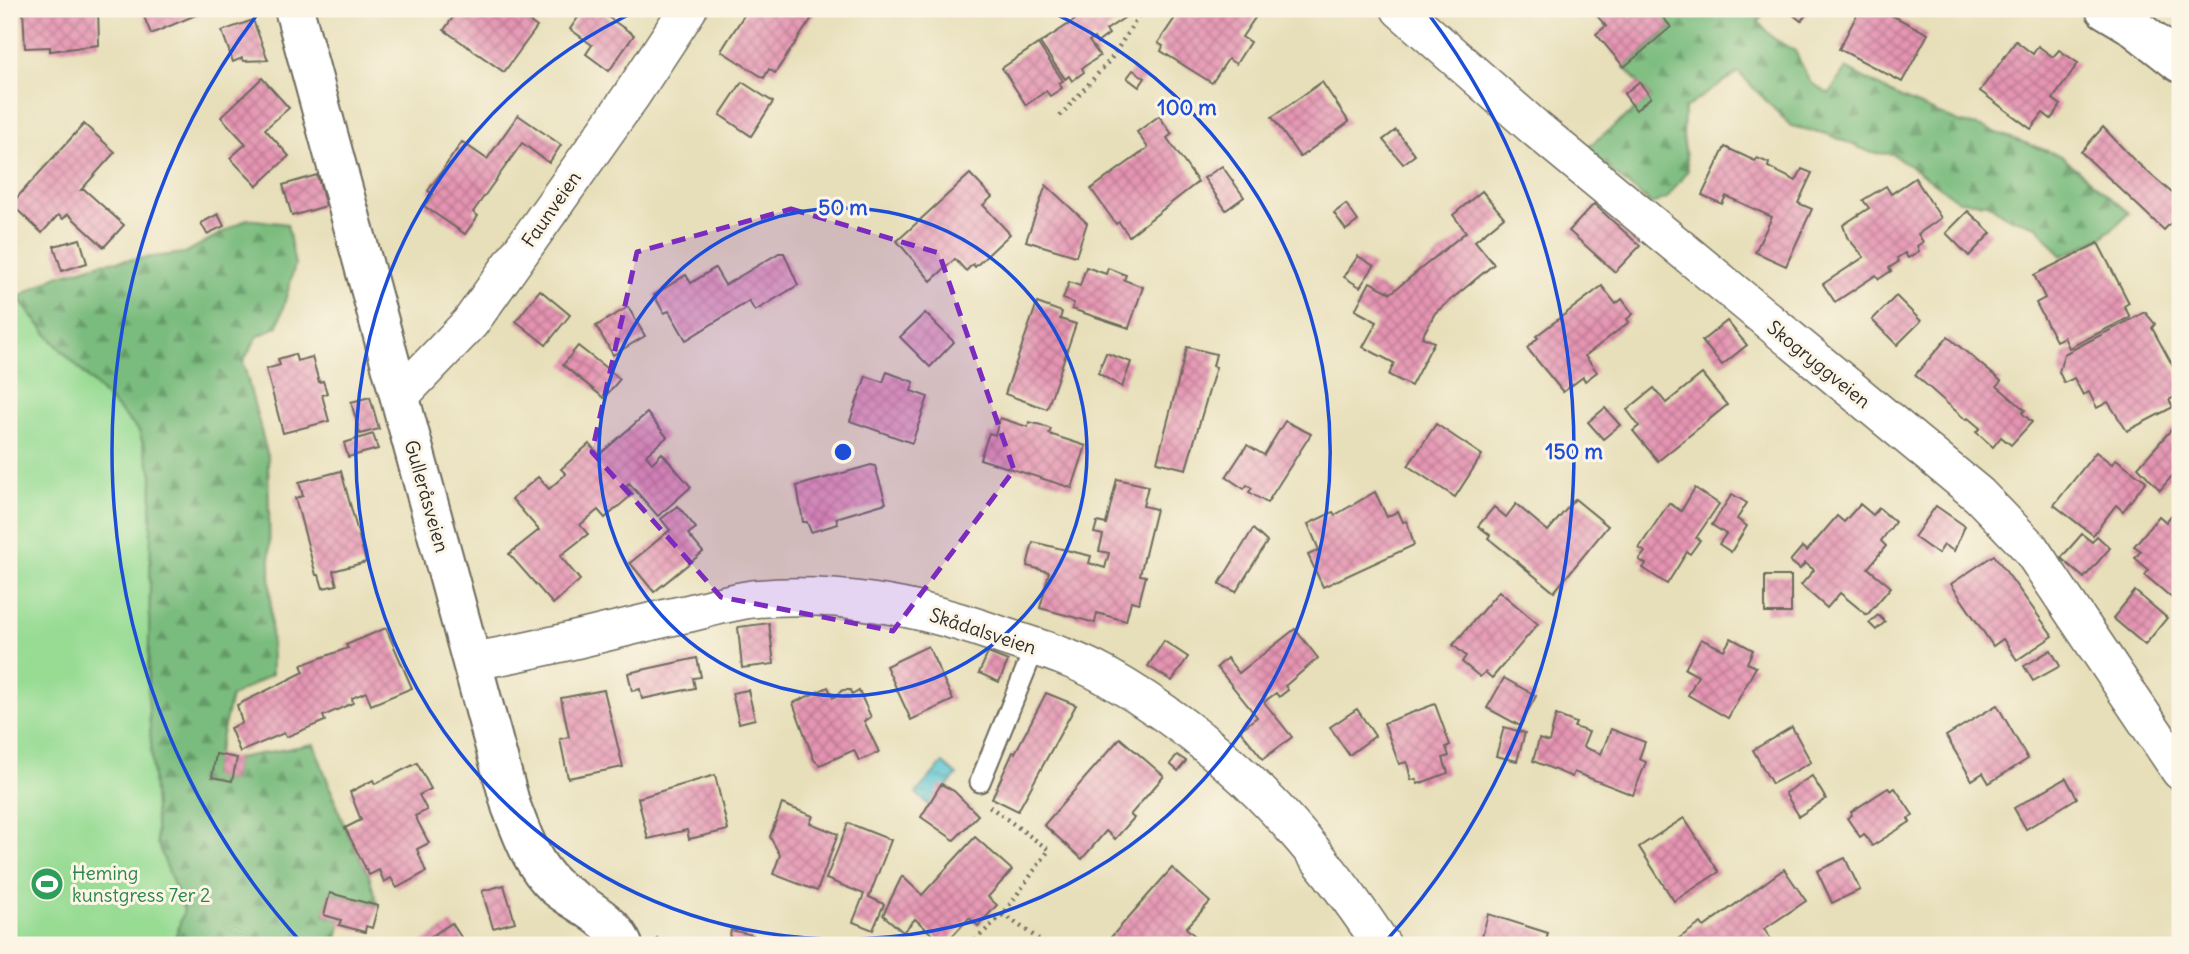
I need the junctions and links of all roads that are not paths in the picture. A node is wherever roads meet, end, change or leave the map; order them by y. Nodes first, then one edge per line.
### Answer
1 (294, 9) edge
2 (688, 9) edge
3 (1401, 9) edge
4 (2105, 9) edge
5 (2180, 63) edge
6 (400, 396) junction
7 (1035, 647) junction
8 (473, 661) junction
9 (2180, 771) edge
10 (980, 782) road end
11 (623, 943) edge
12 (1382, 945) edge

1 - 6 street, Gulleråsveien
2 - 6 street, Faunveien
3 - 9 street, Skogryggveien
4 - 5 street
6 - 8 street, Gulleråsveien
7 - 8 street, Skådalsveien
7 - 10 lane
7 - 12 street, Skådalsveien
8 - 11 street, Gulleråsveien

